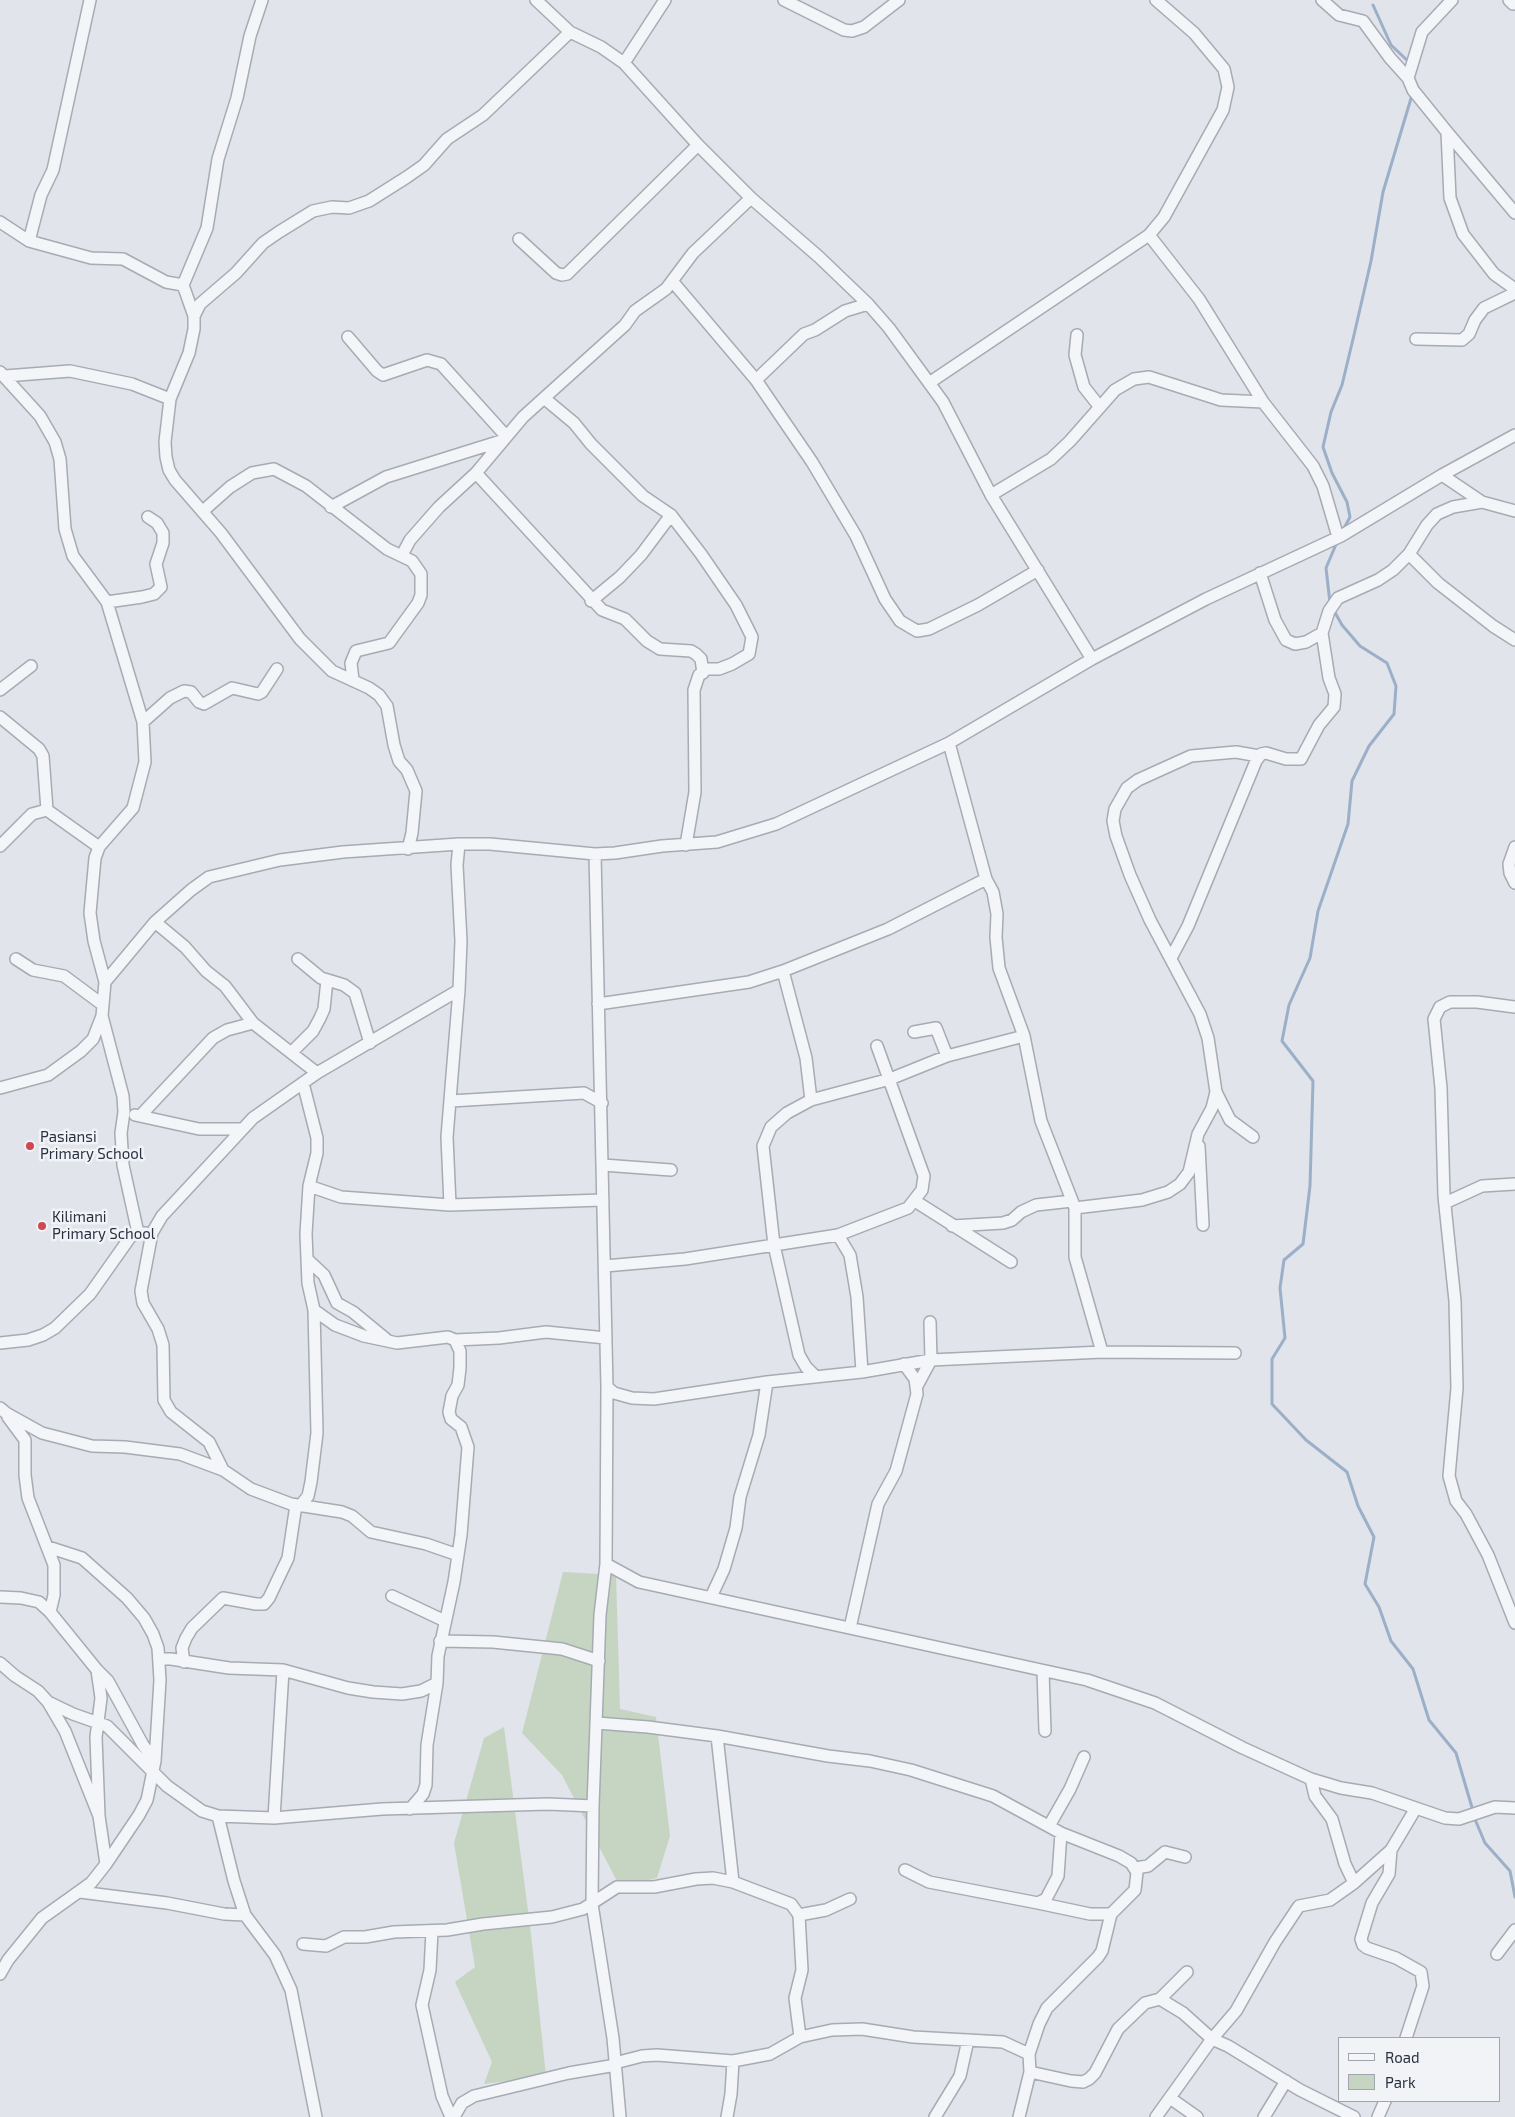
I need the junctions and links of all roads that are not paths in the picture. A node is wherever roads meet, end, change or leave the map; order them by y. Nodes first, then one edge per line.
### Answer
1 (90, 0) edge
2 (262, 0) edge
3 (536, 0) edge
4 (664, 0) edge
5 (784, 0) edge
6 (899, 0) edge
7 (1156, 0) edge
8 (1322, 0) edge
9 (1452, 0) edge
10 (570, 32) junction
11 (624, 63) junction
12 (1408, 78) junction
13 (1447, 132) junction
14 (698, 145) junction
15 (751, 198) junction
16 (1515, 213) edge
17 (0, 222) edge
18 (1149, 236) junction
19 (519, 239) dead end
20 (29, 241) junction
21 (673, 282) junction
22 (183, 285) junction
23 (1515, 291) edge
24 (868, 304) junction
25 (194, 316) junction
26 (1077, 335) dead end
27 (348, 337) dead end
28 (1416, 339) dead end
29 (2, 374) edge
30 (756, 380) junction
31 (929, 383) junction
32 (544, 398) junction
33 (170, 400) junction
34 (1263, 402) junction
35 (1100, 406) junction
36 (1515, 435) edge
37 (504, 438) junction
38 (476, 473) junction
39 (1442, 475) junction
40 (992, 495) junction
41 (1482, 502) junction
42 (331, 507) junction
43 (203, 511) junction
44 (1515, 511) edge
45 (671, 515) junction
46 (148, 517) dead end
47 (1336, 538) junction
48 (1410, 554) junction
49 (402, 555) junction
50 (1038, 570) junction
51 (1260, 573) junction
52 (591, 601) junction
53 (107, 602) junction
54 (1322, 634) junction
55 (1515, 640) edge
56 (1092, 659) junction
57 (31, 666) dead end
58 (277, 669) dead end
59 (703, 673) junction
60 (353, 680) junction
61 (0, 690) edge
62 (0, 717) edge
63 (143, 722) junction
64 (949, 743) junction
65 (1259, 756) junction
66 (46, 810) junction
67 (460, 844) junction
68 (0, 846) edge
69 (686, 846) junction
70 (99, 847) junction
71 (1515, 847) edge
72 (408, 849) junction
73 (595, 854) junction
74 (986, 879) junction
75 (1515, 883) edge
76 (156, 922) junction
77 (1171, 958) junction
78 (16, 959) dead end
79 (298, 959) dead end
80 (783, 971) junction
81 (327, 980) junction
82 (105, 982) junction
83 (459, 990) junction
84 (598, 1004) junction
85 (1515, 1008) edge
86 (102, 1010) junction
87 (253, 1022) junction
88 (914, 1032) dead end
89 (1024, 1036) junction
90 (370, 1043) junction
91 (878, 1046) dead end
92 (292, 1052) junction
93 (947, 1056) junction
94 (317, 1073) junction
95 (890, 1079) junction
96 (303, 1083) junction
97 (0, 1088) edge
98 (1216, 1092) junction
99 (811, 1100) junction
100 (451, 1101) junction
101 (602, 1103) junction
102 (124, 1112) junction
103 (141, 1115) junction
104 (242, 1129) junction
105 (1198, 1134) junction
106 (1253, 1136) dead end
107 (603, 1165) junction
108 (671, 1170) dead end
109 (1515, 1184) edge
110 (309, 1186) junction
111 (603, 1200) junction
112 (916, 1201) junction
113 (1445, 1203) junction
114 (450, 1204) junction
115 (1074, 1205) junction
116 (1203, 1224) dead end
117 (952, 1226) junction
118 (138, 1233) junction
119 (152, 1233) junction
120 (838, 1235) junction
121 (774, 1245) junction
122 (308, 1260) junction
123 (1011, 1262) dead end
124 (605, 1266) junction
125 (314, 1310) junction
126 (930, 1322) dead end
127 (606, 1338) junction
128 (455, 1340) junction
129 (390, 1342) junction
130 (0, 1343) edge
131 (1102, 1352) junction
132 (1235, 1353) dead end
133 (931, 1360) junction
134 (904, 1364) junction
135 (862, 1372) junction
136 (816, 1377) junction
137 (767, 1382) junction
138 (917, 1386) junction
139 (607, 1387) junction
140 (3, 1410) edge
141 (222, 1470) junction
142 (298, 1506) junction
143 (48, 1547) junction
144 (458, 1555) junction
145 (606, 1564) junction
146 (392, 1596) dead end
147 (0, 1597) edge
148 (711, 1597) junction
149 (50, 1612) junction
150 (445, 1621) junction
151 (1515, 1623) edge
152 (850, 1628) junction
153 (440, 1641) junction
154 (158, 1659) junction
155 (184, 1662) junction
156 (599, 1662) junction
157 (0, 1663) edge
158 (97, 1670) junction
159 (283, 1670) junction
160 (1043, 1671) junction
161 (437, 1683) junction
162 (48, 1702) junction
163 (97, 1722) junction
164 (597, 1723) junction
165 (1045, 1731) dead end
166 (717, 1736) junction
167 (1084, 1757) dead end
168 (154, 1766) junction
169 (1311, 1778) junction
170 (593, 1806) junction
171 (1416, 1808) junction
172 (1515, 1808) edge
173 (410, 1809) junction
174 (100, 1816) junction
175 (218, 1816) junction
176 (274, 1818) junction
177 (1049, 1826) junction
178 (1061, 1833) junction
179 (1391, 1850) junction
180 (1185, 1857) dead end
181 (106, 1864) junction
182 (1135, 1868) junction
183 (905, 1870) dead end
184 (733, 1882) junction
185 (1354, 1883) junction
186 (80, 1892) junction
187 (850, 1899) dead end
188 (1038, 1903) junction
189 (592, 1904) junction
190 (1111, 1914) junction
191 (245, 1915) junction
192 (799, 1915) junction
193 (1515, 1930) edge
194 (432, 1931) junction
195 (303, 1944) dead end
196 (1497, 1954) dead end
197 (1187, 1972) dead end
198 (0, 1974) edge
199 (1160, 1999) junction
200 (800, 2037) junction
201 (1406, 2037) edge
202 (1212, 2039) junction
203 (968, 2040) junction
204 (1029, 2054) junction
205 (733, 2061) junction
206 (615, 2064) junction
207 (1030, 2072) junction
208 (1286, 2081) junction
209 (1170, 2098) junction
210 (1386, 2102) edge
211 (316, 2117) edge
212 (453, 2117) edge
213 (620, 2117) edge
214 (727, 2117) edge
215 (935, 2117) edge
216 (1019, 2117) edge
217 (1156, 2117) edge
218 (1197, 2117) edge
219 (1264, 2117) edge
220 (1354, 2117) edge
221 (1378, 2117) edge

1 - 20 street
2 - 22 street
3 - 10 street
4 - 11 street
5 - 6 street
7 - 18 street
8 - 12 street
9 - 12 street
10 - 11 street
10 - 25 street
11 - 14 street
12 - 13 street
13 - 16 street
13 - 23 street
14 - 15 street
14 - 19 street
15 - 21 street
15 - 24 street
17 - 20 street
18 - 31 street
18 - 34 street
20 - 22 street
21 - 30 street
21 - 32 street
22 - 25 street
23 - 28 street
24 - 30 street
24 - 31 street
25 - 33 street
26 - 35 street
27 - 37 street
29 - 33 street
29 - 53 street
30 - 50 street
31 - 40 street
32 - 37 street
32 - 45 street
33 - 43 street
34 - 35 street
34 - 47 street
35 - 40 street
36 - 39 street
37 - 38 street
37 - 42 street
38 - 49 street
38 - 52 street
39 - 41 street
39 - 47 street
40 - 50 street
41 - 44 street
41 - 48 street
42 - 43 street
42 - 49 street
43 - 60 street
45 - 52 street
45 - 59 street
46 - 53 street
47 - 51 street
48 - 54 street
48 - 55 street
49 - 60 street
50 - 56 street
51 - 54 street
51 - 56 street
52 - 59 street
53 - 63 street
54 - 65 street
56 - 64 street
57 - 61 street
58 - 63 street
59 - 69 street
60 - 72 street
62 - 66 street
63 - 70 street
64 - 69 street
64 - 74 street
65 - 77 street
65 - 77 street
66 - 68 street
66 - 70 street
67 - 72 street
67 - 73 street
67 - 83 street
69 - 73 street
70 - 82 street
71 - 75 street
72 - 76 street
73 - 84 street
74 - 80 street
74 - 89 street
76 - 82 street
76 - 87 street
77 - 98 street
78 - 86 street
79 - 81 street
80 - 84 street
80 - 99 street
81 - 90 street
81 - 92 street
82 - 86 street
83 - 90 street
83 - 100 street
84 - 101 street
85 - 113 street
86 - 97 street
86 - 102 street
87 - 92 street
87 - 103 street
88 - 93 street
89 - 93 street
89 - 115 street
90 - 94 street
91 - 95 street
92 - 94 street
93 - 95 street
94 - 96 street
95 - 99 street
95 - 112 street
96 - 104 street
96 - 110 street
98 - 105 street
98 - 106 street
99 - 121 street
100 - 101 street
100 - 114 street
101 - 107 street
102 - 103 street
102 - 118 street
103 - 104 street
104 - 119 street
105 - 115 street
105 - 116 street
107 - 108 street
107 - 111 street
109 - 113 street
110 - 114 street
110 - 122 street
111 - 114 street
111 - 124 street
112 - 117 street
112 - 120 street
113 - 151 street
115 - 117 street
115 - 131 street
117 - 123 street
118 - 119 street
118 - 130 street
119 - 141 street
120 - 121 street
120 - 135 street
121 - 124 street
121 - 136 street
122 - 125 street
122 - 129 street
124 - 127 street
125 - 129 street
125 - 142 street
126 - 133 street
127 - 128 street
127 - 139 street
128 - 129 street
128 - 144 street
131 - 132 street
131 - 133 street
133 - 134 street
133 - 138 street
134 - 135 street
134 - 138 street
135 - 136 street
136 - 137 street
137 - 139 street
137 - 148 street
138 - 152 street
139 - 145 street
140 - 141 street
140 - 143 street
141 - 142 street
142 - 144 street
142 - 155 street
143 - 149 street
143 - 154 street
144 - 150 street
145 - 148 street
145 - 156 street
146 - 150 street
147 - 149 street
148 - 152 street
149 - 158 street
150 - 153 street
152 - 160 street
153 - 156 street
153 - 161 street
154 - 155 street
154 - 168 street
155 - 159 street
156 - 164 street
157 - 162 street
158 - 163 street
158 - 168 street
159 - 161 street
159 - 176 street
160 - 165 street
160 - 169 street
161 - 173 street
162 - 163 street
162 - 174 street
163 - 168 street
163 - 174 street
164 - 166 street
164 - 170 street
166 - 177 street
166 - 184 street
167 - 177 street
168 - 175 street
168 - 181 street
169 - 171 street
169 - 185 street
170 - 173 street
170 - 189 street
171 - 172 street
171 - 179 street
173 - 176 street
174 - 181 street
175 - 176 street
175 - 191 street
177 - 178 street
178 - 182 street
178 - 188 street
179 - 185 street
179 - 201 street
180 - 182 street
181 - 186 street
182 - 190 street
183 - 188 street
184 - 189 street
184 - 192 street
185 - 202 street
186 - 191 street
186 - 198 street
187 - 192 street
188 - 190 street
189 - 194 street
189 - 206 street
190 - 204 street
191 - 211 street
192 - 200 street
193 - 196 street
194 - 195 street
194 - 212 street
197 - 199 street
199 - 202 street
199 - 207 street
200 - 203 street
200 - 205 street
202 - 208 street
202 - 209 street
203 - 204 street
203 - 215 street
204 - 207 street
205 - 206 street
205 - 214 street
206 - 212 street
206 - 213 street
207 - 216 street
208 - 219 street
208 - 220 street
209 - 217 street
209 - 218 street
210 - 221 street

